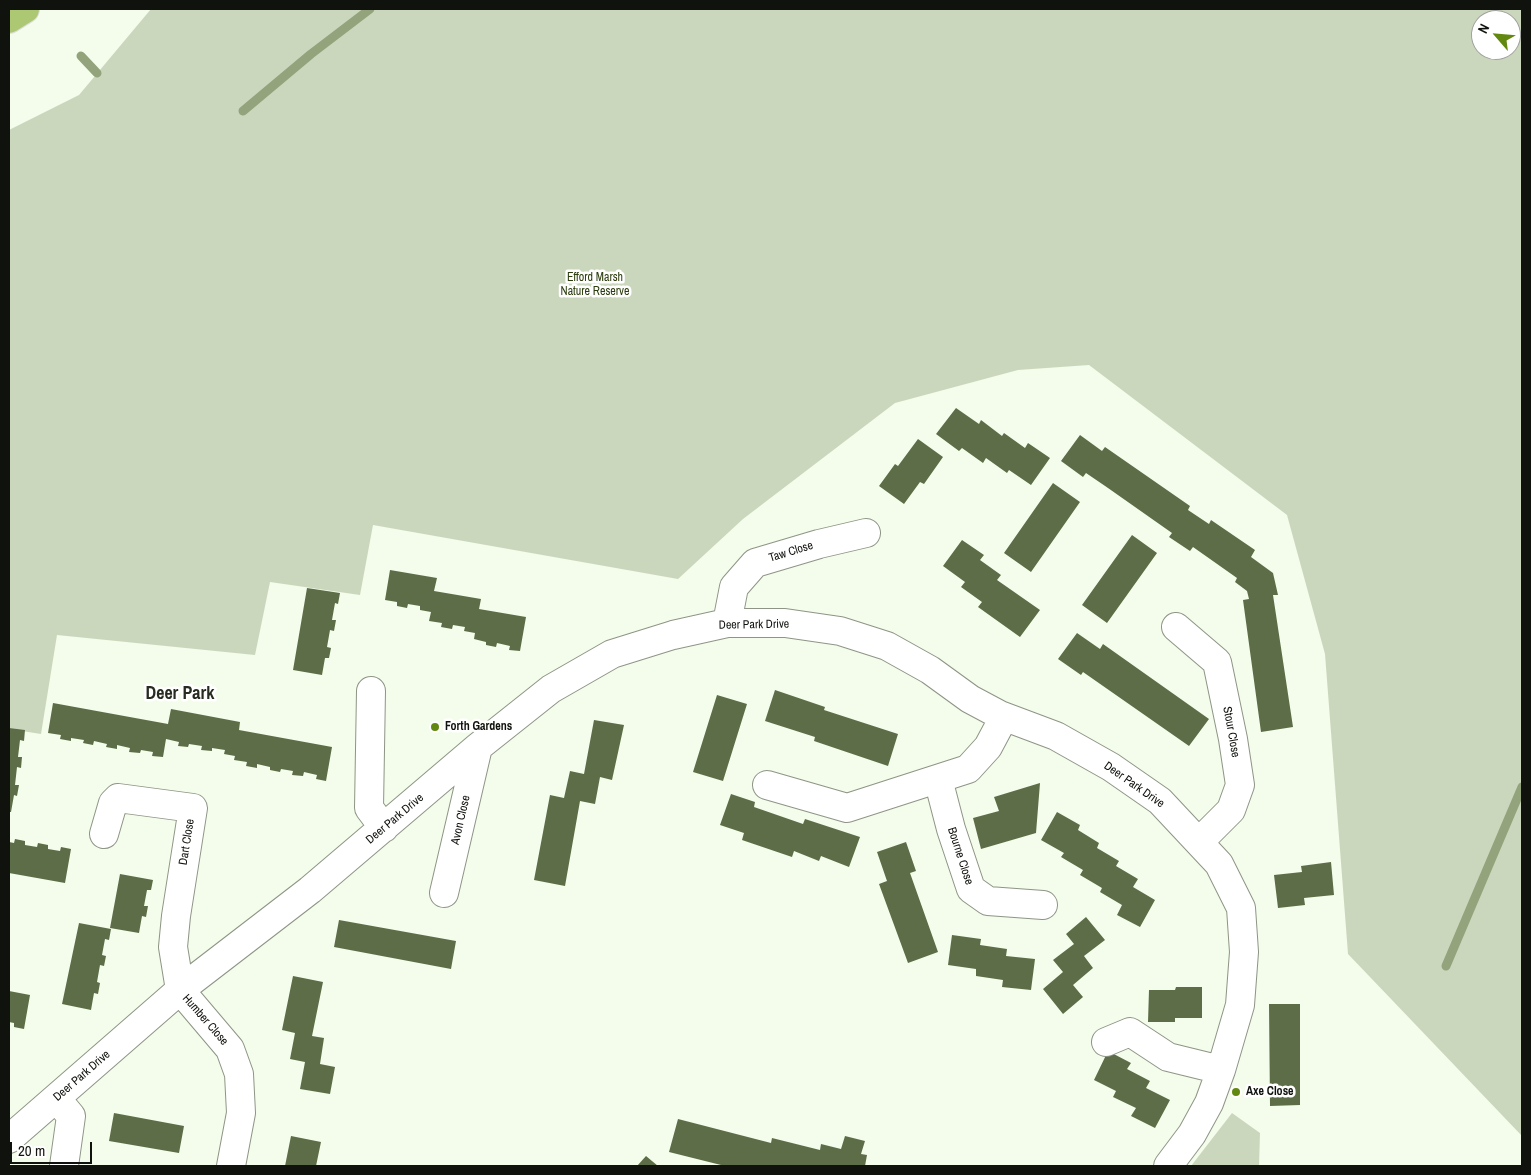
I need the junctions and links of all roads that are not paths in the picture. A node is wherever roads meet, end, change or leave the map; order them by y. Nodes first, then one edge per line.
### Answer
1 (25, 9) edge
2 (9, 19) edge
3 (866, 533) dead end
4 (727, 623) junction
5 (1176, 627) dead end
6 (371, 691) dead end
7 (1004, 717) junction
8 (478, 747) junction
9 (938, 779) junction
10 (767, 785) dead end
11 (384, 828) junction
12 (104, 834) dead end
13 (1199, 842) junction
14 (444, 893) dead end
15 (1043, 904) dead end
16 (180, 990) junction
17 (1106, 1042) dead end
18 (1221, 1070) junction
19 (56, 1098) junction
20 (9, 1139) edge
21 (64, 1166) edge
22 (231, 1166) edge
23 (1168, 1166) edge

1 - 2 main road
3 - 4 street, Taw Close
4 - 7 street, Deer Park Drive
4 - 8 street, Deer Park Drive
5 - 13 street, Stour Close
6 - 11 street
7 - 9 street
7 - 13 street, Deer Park Drive
8 - 11 street, Deer Park Drive
8 - 14 street, Avon Close
9 - 10 street
9 - 15 street, Bourne Close
11 - 16 street, Deer Park Drive
12 - 16 street, Dart Close
13 - 18 street, Deer Park Drive
16 - 19 street, Deer Park Drive
16 - 22 street, Humber Close
17 - 18 street
18 - 23 street, Deer Park Drive
19 - 20 street, Deer Park Drive
19 - 21 street

